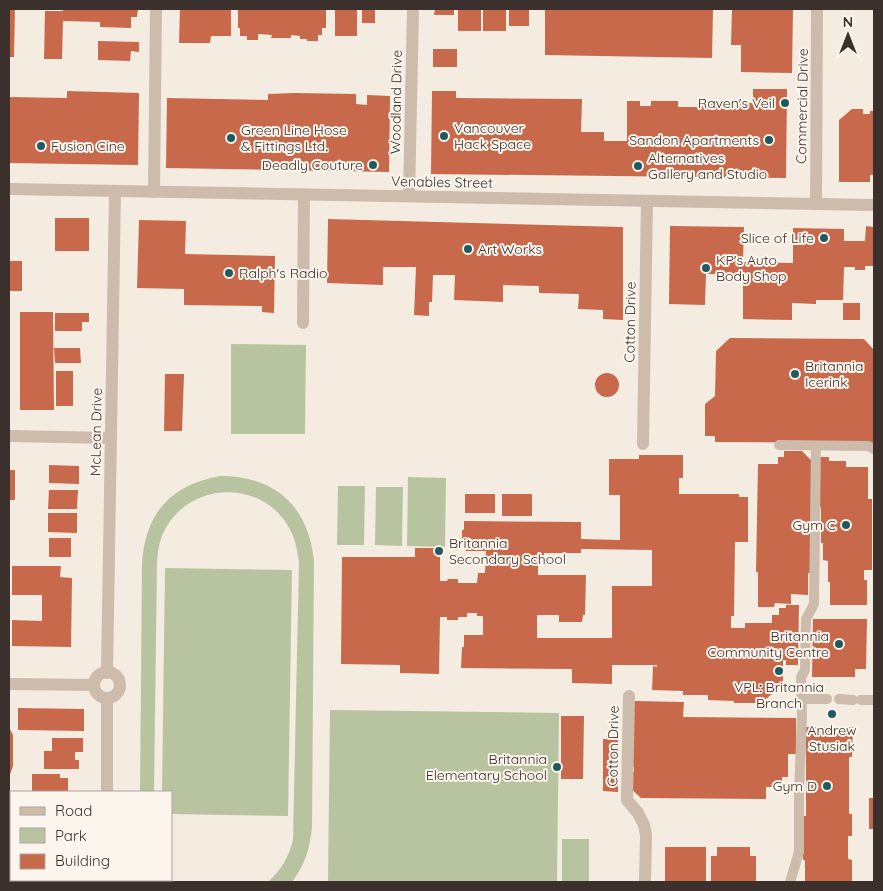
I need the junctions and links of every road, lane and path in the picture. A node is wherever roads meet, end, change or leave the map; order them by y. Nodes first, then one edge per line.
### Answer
1 (156, 9) edge
2 (413, 9) edge
3 (818, 9) edge
4 (9, 189) edge
5 (115, 191) junction
6 (154, 192) junction
7 (304, 195) junction
8 (409, 196) junction
9 (647, 201) junction
10 (816, 204) junction
11 (874, 205) edge
12 (303, 323) dead end
13 (9, 436) edge
14 (111, 438) junction
15 (643, 444) dead end
16 (779, 445) dead end
17 (816, 446) junction
18 (874, 449) edge
19 (107, 672) junction
20 (9, 684) edge
21 (94, 685) junction
22 (629, 696) dead end
23 (107, 698) junction
24 (801, 699) junction
25 (827, 699) dead end
26 (839, 699) dead end
27 (874, 700) edge
28 (107, 791) edge
29 (644, 882) edge
30 (790, 882) edge

1 - 6 street
2 - 8 street, Woodland Drive
3 - 10 street, Commercial Drive
4 - 5 street, Venables Street
5 - 6 street, Venables Street
5 - 14 street, McLean Drive
6 - 7 street, Venables Street
7 - 8 street, Venables Street
7 - 12 street
8 - 9 street, Venables Street
9 - 10 street, Venables Street
9 - 15 street, Cotton Drive
10 - 11 street, Venables Street
13 - 14 street
14 - 19 street, McLean Drive
16 - 17 street
17 - 18 street
17 - 24 street
19 - 21 street
19 - 23 street
20 - 21 street
21 - 23 street
22 - 29 street, Cotton Drive
23 - 28 street
24 - 25 street
24 - 30 street
26 - 27 street

